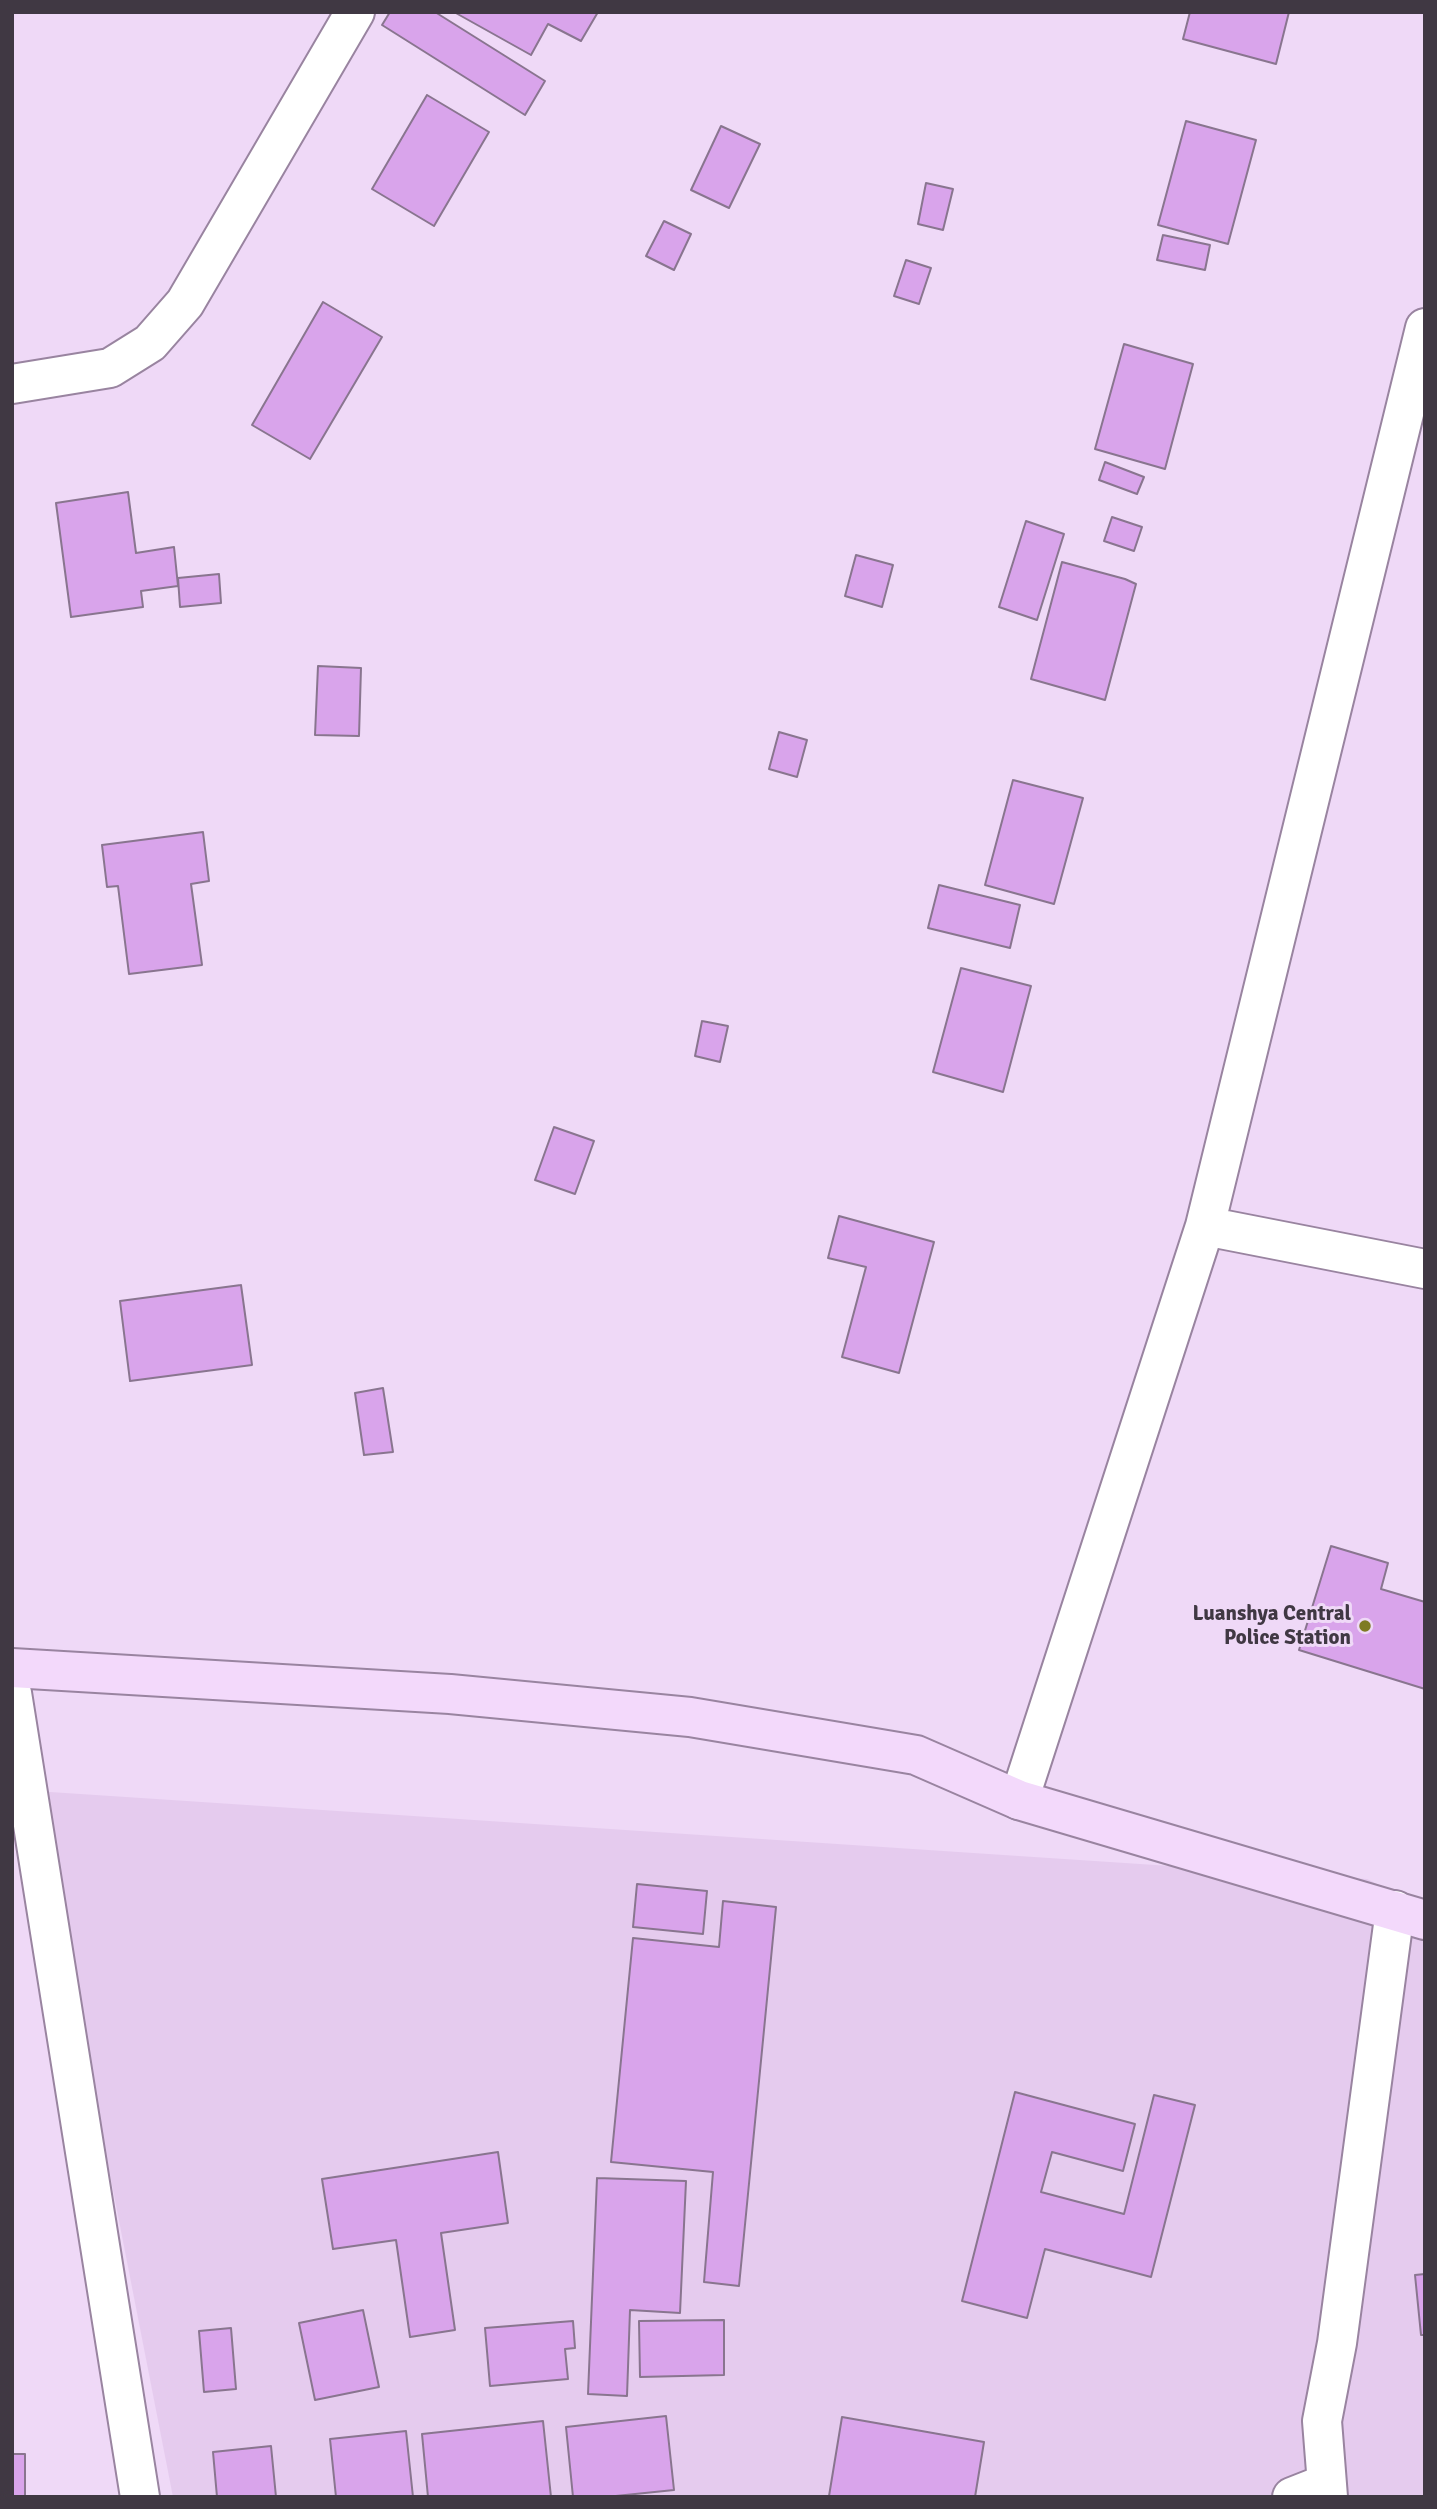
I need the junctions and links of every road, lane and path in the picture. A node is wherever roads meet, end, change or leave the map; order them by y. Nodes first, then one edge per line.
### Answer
1 (355, 12) edge
2 (1425, 328) edge
3 (12, 384) edge
4 (1205, 1226) junction
5 (1425, 1269) edge
6 (12, 1668) edge
7 (12, 1693) edge
8 (1019, 1800) junction
9 (1410, 1915) edge
10 (1315, 2493) edge
11 (140, 2497) edge

1 - 3 street
2 - 4 street
4 - 5 street
4 - 8 street
6 - 8 main road
7 - 11 street
8 - 9 main road
9 - 10 street

